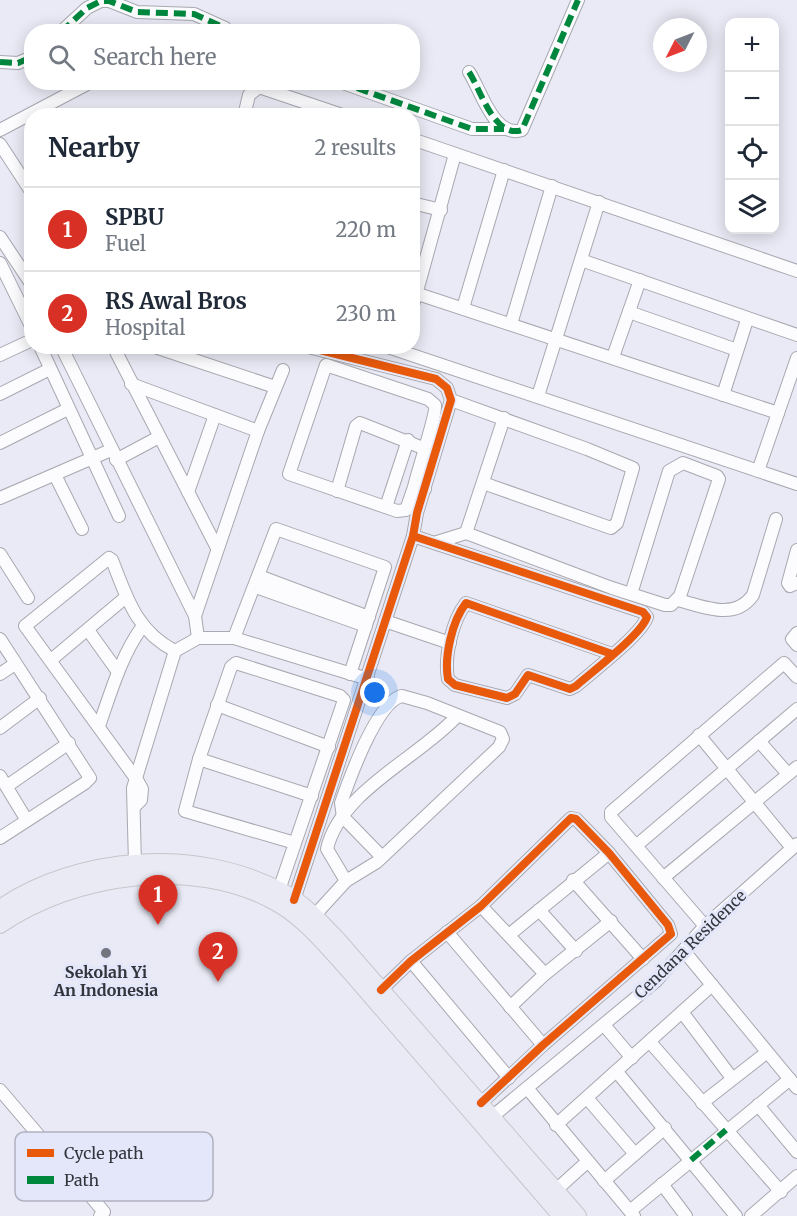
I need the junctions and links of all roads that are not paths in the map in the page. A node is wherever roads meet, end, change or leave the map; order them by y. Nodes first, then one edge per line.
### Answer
1 (578, 0) edge
2 (69, 24) edge
3 (216, 24) edge
4 (24, 60) edge
5 (0, 63) edge
6 (469, 72) dead end
7 (76, 90) edge
8 (255, 90) edge
9 (268, 90) edge
10 (362, 90) edge
11 (42, 108) edge
12 (246, 108) edge
13 (321, 108) edge
14 (413, 108) edge
15 (420, 110) edge
16 (24, 117) edge
17 (504, 129) junction
18 (0, 130) edge
19 (420, 142) edge
20 (0, 144) edge
21 (455, 154) junction
22 (504, 170) junction
23 (24, 178) edge
24 (552, 186) junction
25 (599, 202) junction
26 (420, 205) edge
27 (441, 210) junction
28 (0, 237) edge
29 (581, 260) junction
30 (420, 262) edge
31 (0, 263) edge
32 (797, 271) edge
33 (24, 273) edge
34 (640, 280) junction
35 (5, 291) edge
36 (420, 294) edge
37 (463, 308) junction
38 (629, 312) junction
39 (24, 317) edge
40 (747, 320) junction
41 (511, 324) junction
42 (797, 335) edge
43 (556, 339) junction
44 (24, 344) edge
45 (737, 350) junction
46 (43, 354) edge
47 (65, 354) edge
48 (117, 354) edge
49 (176, 354) edge
50 (336, 354) edge
51 (416, 354) edge
52 (0, 355) edge
53 (613, 357) junction
54 (797, 358) edge
55 (50, 369) junction
56 (283, 370) dead end
57 (131, 384) junction
58 (275, 387) junction
59 (0, 394) edge
60 (723, 395) junction
61 (538, 396) junction
62 (451, 400) junction
63 (68, 409) junction
64 (778, 413) junction
65 (215, 415) junction
66 (504, 418) junction
67 (258, 431) junction
68 (159, 436) junction
69 (408, 440) junction
70 (0, 443) edge
71 (423, 448) junction
72 (113, 455) junction
73 (93, 458) junction
74 (758, 471) junction
75 (55, 475) junction
76 (483, 483) junction
77 (797, 484) edge
78 (419, 488) junction
79 (337, 491) junction
80 (188, 492) junction
81 (0, 498) edge
82 (386, 507) junction
83 (119, 516) dead end
84 (776, 519) dead end
85 (82, 529) dead end
86 (466, 533) junction
87 (413, 536) junction
88 (436, 542) junction
89 (217, 548) junction
90 (797, 550) edge
91 (0, 554) edge
92 (257, 582) junction
93 (797, 583) edge
94 (631, 594) junction
95 (126, 597) junction
96 (28, 598) dead end
97 (678, 600) junction
98 (195, 616) junction
99 (385, 621) junction
100 (368, 622) junction
101 (142, 627) junction
102 (88, 630) junction
103 (797, 633) edge
104 (198, 638) junction
105 (0, 639) edge
106 (234, 639) junction
107 (450, 643) junction
108 (797, 645) edge
109 (175, 651) junction
110 (612, 654) junction
111 (51, 660) junction
112 (15, 664) junction
113 (118, 672) junction
114 (0, 674) edge
115 (350, 674) junction
116 (797, 678) edge
117 (368, 680) junction
118 (40, 698) junction
119 (217, 705) junction
120 (797, 709) edge
121 (457, 716) junction
122 (99, 726) junction
123 (0, 728) edge
124 (699, 735) junction
125 (759, 741) junction
126 (69, 743) junction
127 (329, 747) junction
128 (199, 759) junction
129 (727, 770) junction
130 (792, 770) edge
131 (137, 780) junction
132 (3, 781) edge
133 (312, 796) junction
134 (754, 802) junction
135 (343, 817) junction
136 (26, 819) junction
137 (0, 838) edge
138 (295, 843) junction
139 (637, 845) junction
140 (794, 846) edge
141 (609, 853) junction
142 (382, 857) junction
143 (135, 864) junction
144 (663, 878) junction
145 (573, 880) junction
146 (346, 881) junction
147 (279, 890) junction
148 (294, 900) junction
149 (481, 906) junction
150 (0, 908) edge
151 (539, 910) junction
152 (314, 916) junction
153 (611, 921) junction
154 (0, 925) edge
155 (705, 926) junction
156 (447, 932) junction
157 (510, 934) junction
158 (576, 951) junction
159 (684, 951) junction
160 (643, 958) junction
161 (411, 961) junction
162 (545, 974) junction
163 (712, 985) junction
164 (381, 990) junction
165 (510, 1007) junction
166 (682, 1012) junction
167 (604, 1025) junction
168 (650, 1042) junction
169 (543, 1045) junction
170 (766, 1053) junction
171 (632, 1058) junction
172 (617, 1072) junction
173 (448, 1077) junction
174 (510, 1078) junction
175 (732, 1078) junction
176 (793, 1083) edge
177 (527, 1088) junction
178 (0, 1090) edge
179 (586, 1098) junction
180 (481, 1103) junction
181 (702, 1103) junction
182 (758, 1105) junction
183 (493, 1116) junction
184 (556, 1125) junction
185 (665, 1128) junction
186 (726, 1130) junction
187 (36, 1132) edge
188 (797, 1152) edge
189 (635, 1154) junction
190 (691, 1160) junction
191 (587, 1162) junction
192 (797, 1176) edge
193 (604, 1181) junction
194 (662, 1184) junction
195 (556, 1190) junction
196 (781, 1192) junction
197 (95, 1201) edge
198 (762, 1206) junction
199 (632, 1214) edge
200 (100, 1216) edge
201 (561, 1216) edge
202 (578, 1216) edge
203 (686, 1216) edge
204 (736, 1216) edge
205 (751, 1216) edge
206 (772, 1216) edge

1 - 17 street
2 - 3 street
4 - 5 street
6 - 17 street
7 - 11 street
8 - 12 street
9 - 13 street
10 - 14 street
15 - 17 street
16 - 18 street
19 - 21 street
20 - 23 street
21 - 22 street
21 - 27 street
22 - 24 street
22 - 37 street
24 - 25 street
24 - 41 street
25 - 29 street
25 - 32 street
26 - 27 street
27 - 30 street
28 - 33 street
29 - 34 street
29 - 43 street
31 - 35 street
34 - 38 street
34 - 40 street
35 - 39 street
36 - 37 street
37 - 41 street
38 - 45 street
38 - 53 street
40 - 42 street
40 - 45 street
41 - 43 street
43 - 53 street
43 - 61 street
44 - 52 street
45 - 60 street
46 - 55 street
47 - 72 street
48 - 57 street
49 - 58 street
50 - 62 street
51 - 61 street
53 - 60 street
54 - 64 street
55 - 59 street
55 - 63 street
56 - 58 street
57 - 65 street
57 - 68 street
58 - 67 street
60 - 64 street
61 - 74 street
62 - 66 street
62 - 78 street
63 - 70 street
63 - 73 street
64 - 74 street
65 - 67 street
65 - 80 street
66 - 76 street
66 - 76 street
67 - 89 street
68 - 72 street
68 - 80 street
69 - 71 street
69 - 79 street
69 - 82 street
71 - 78 street
71 - 79 street
72 - 73 street
72 - 98 street
73 - 75 street
73 - 83 street
74 - 77 street
75 - 81 street
75 - 85 street
76 - 86 street
78 - 82 street
78 - 87 street
79 - 82 street
80 - 89 street
84 - 97 street
86 - 88 street
86 - 94 street
87 - 88 street
87 - 99 street
88 - 110 street
89 - 98 street
90 - 93 street
91 - 96 street
92 - 100 street
92 - 100 street
92 - 106 street
94 - 97 street
94 - 97 street
95 - 101 street
95 - 102 street
95 - 111 street
98 - 104 street
99 - 107 street
99 - 117 street
100 - 115 street
101 - 109 street
101 - 113 street
102 - 111 street
102 - 113 street
103 - 108 street
104 - 106 street
104 - 109 street
105 - 112 street
106 - 115 street
107 - 110 street
107 - 110 street
109 - 131 street
111 - 122 street
112 - 114 street
112 - 118 street
113 - 122 street
115 - 117 street
116 - 124 street
117 - 148 street
118 - 123 street
118 - 126 street
119 - 127 street
119 - 127 street
119 - 128 street
120 - 125 street
121 - 135 street
121 - 135 street
121 - 142 street
122 - 131 street
124 - 129 street
124 - 139 street
125 - 129 street
125 - 130 street
126 - 132 street
126 - 136 street
127 - 133 street
128 - 133 street
128 - 138 street
129 - 134 street
129 - 139 street
130 - 134 street
131 - 143 street
132 - 136 street
133 - 138 street
134 - 140 street
134 - 144 street
135 - 142 street
135 - 146 street
136 - 137 street
138 - 147 street
139 - 144 street
140 - 155 street, Cendana Residence
141 - 145 street
141 - 149 street
141 - 160 street
142 - 146 street
143 - 147 main road
143 - 150 main road
144 - 155 street
145 - 151 street
145 - 153 street
146 - 152 street
147 - 148 main road
148 - 152 main road
149 - 156 street
149 - 157 street
151 - 157 street
151 - 158 street
152 - 164 main road
153 - 158 street
153 - 160 street
154 - 173 main road
155 - 159 street, Cendana Residence
156 - 161 street
156 - 165 street
157 - 162 street
158 - 162 street
159 - 163 street
159 - 167 street, Cendana Residence
160 - 169 street
161 - 164 street
161 - 174 street
162 - 165 street
163 - 166 street
163 - 170 street
164 - 173 main road
165 - 169 street
166 - 168 street
166 - 175 street
167 - 171 street
167 - 177 street, Cendana Residence
168 - 171 street
168 - 181 street
169 - 174 street
170 - 175 street
170 - 176 street
171 - 172 street
172 - 179 street
172 - 185 street
173 - 180 main road
173 - 201 main road
174 - 180 street
175 - 181 street
176 - 182 street
177 - 183 street, Cendana Residence
177 - 184 street
178 - 187 street
179 - 184 street
179 - 189 street
180 - 183 main road
181 - 186 street
182 - 186 street
182 - 188 street
183 - 195 main road
184 - 191 street
185 - 189 street
185 - 190 street
186 - 190 street
186 - 196 street
189 - 193 street
190 - 194 street
190 - 204 street
191 - 193 street
191 - 195 street
192 - 196 street
193 - 199 street
194 - 199 street
194 - 203 street
195 - 202 main road
196 - 198 street
197 - 200 street
198 - 205 street
198 - 206 street

